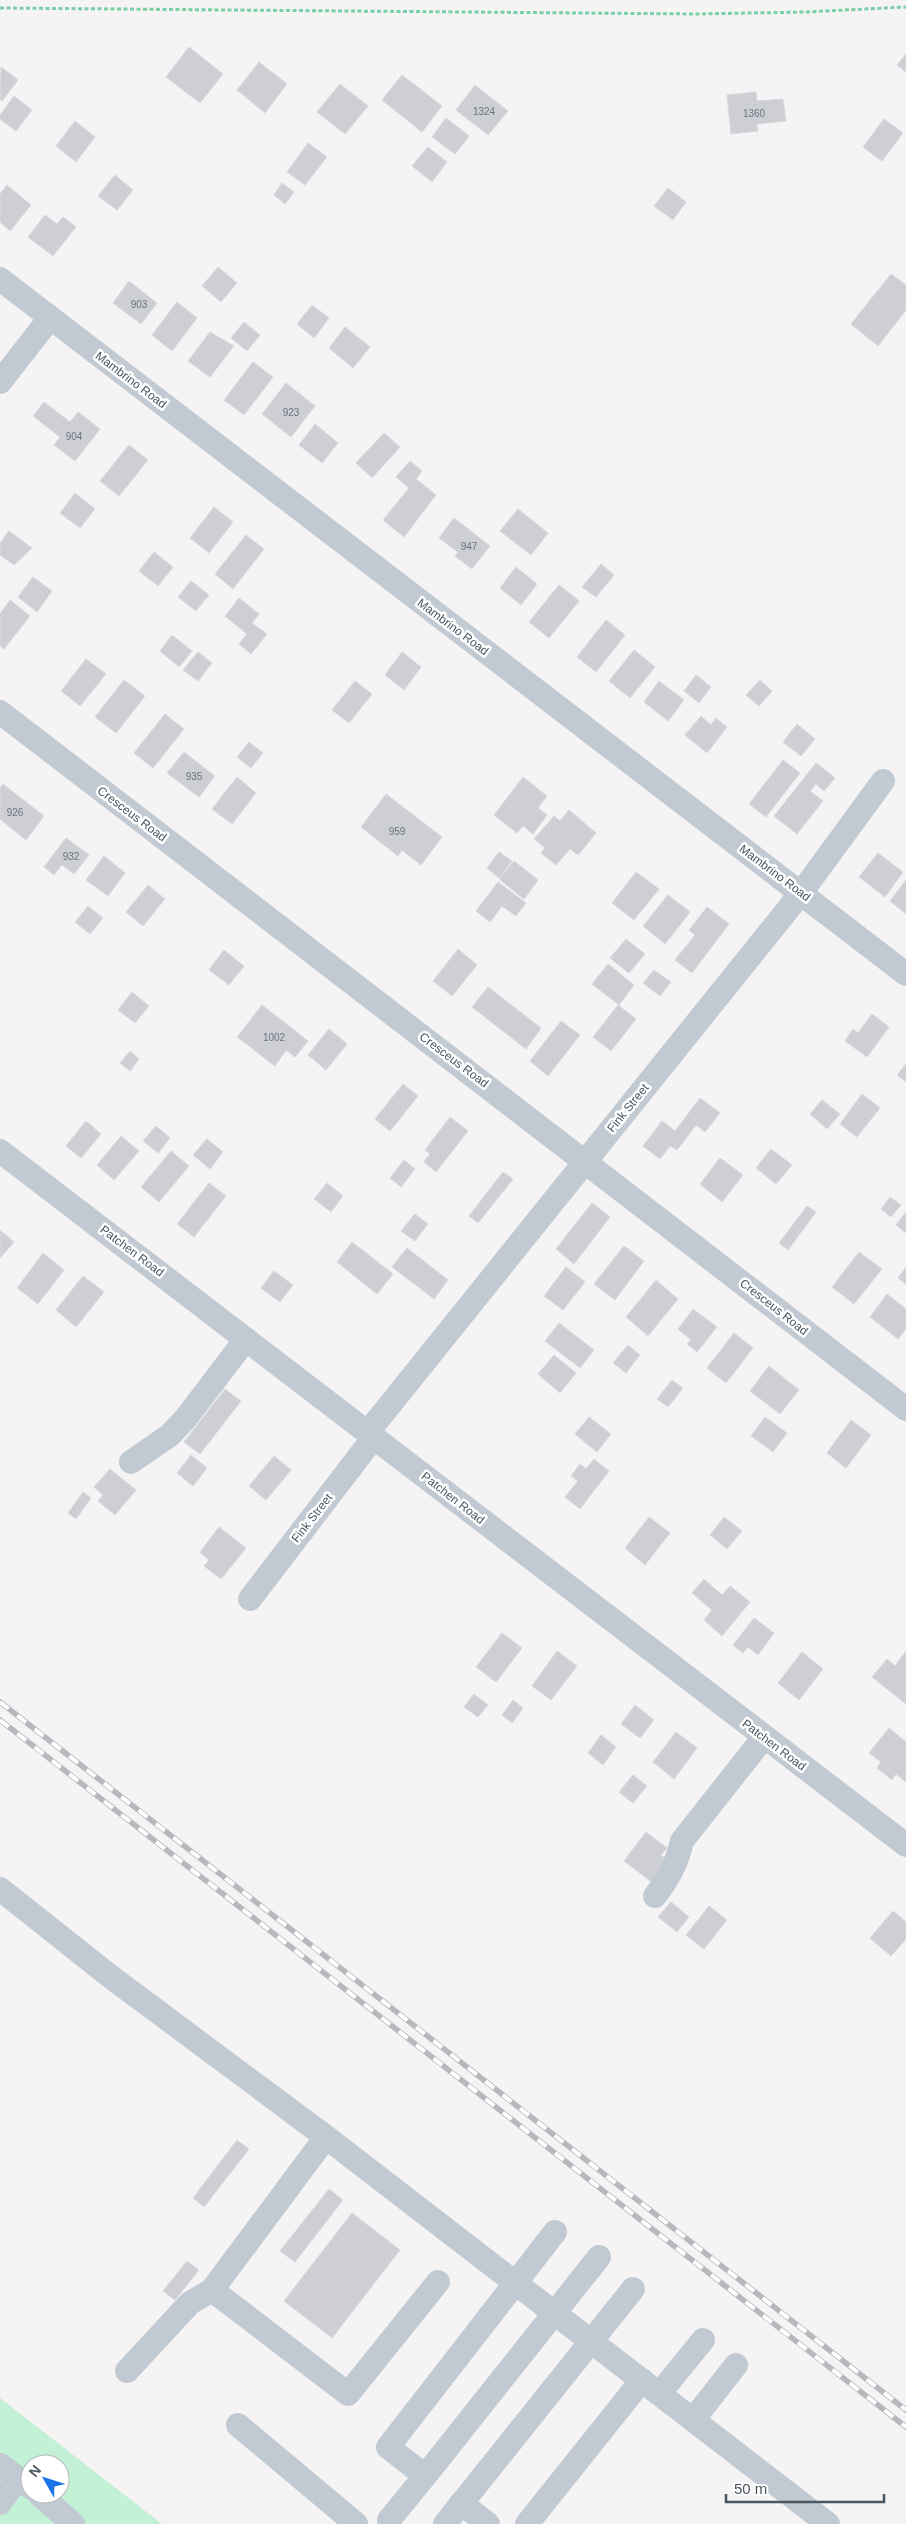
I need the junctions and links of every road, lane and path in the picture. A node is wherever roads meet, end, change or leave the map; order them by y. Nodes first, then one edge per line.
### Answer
1 (906, 7) edge
2 (0, 8) edge
3 (0, 279) edge
4 (50, 318) junction
5 (0, 382) edge
6 (0, 712) edge
7 (883, 781) dead end
8 (801, 893) junction
9 (906, 974) edge
10 (0, 1150) edge
11 (586, 1162) junction
12 (246, 1339) junction
13 (906, 1409) edge
14 (371, 1435) junction
15 (131, 1462) dead end
16 (250, 1599) dead end
17 (764, 1737) junction
18 (906, 1845) edge
19 (0, 1890) edge
20 (655, 1896) dead end
21 (326, 2137) junction
22 (555, 2232) dead end
23 (599, 2256) dead end
24 (438, 2282) dead end
25 (514, 2282) junction
26 (633, 2289) dead end
27 (212, 2290) junction
28 (554, 2314) junction
29 (703, 2340) dead end
30 (590, 2342) junction
31 (736, 2365) dead end
32 (127, 2371) dead end
33 (650, 2387) junction
34 (693, 2420) junction
35 (238, 2425) dead end
36 (425, 2476) junction
37 (16, 2477) edge
38 (0, 2502) edge
39 (461, 2503) junction
40 (50, 2504) edge
41 (389, 2520) dead end
42 (73, 2524) edge
43 (356, 2524) edge
44 (445, 2524) edge
45 (488, 2524) edge
46 (527, 2524) edge
47 (828, 2524) edge

1 - 2 path
3 - 4 street, Mambrino Road
4 - 5 street
4 - 8 street, Mambrino Road
6 - 11 street, Cresceus Road
7 - 8 street, Fink Street
8 - 9 street, Mambrino Road
8 - 11 street, Fink Street
10 - 12 street, Patchen Road
11 - 13 street, Cresceus Road
11 - 14 street, Fink Street
12 - 14 street, Patchen Road
12 - 15 street
14 - 16 street, Fink Street
14 - 17 street, Patchen Road
17 - 18 street, Patchen Road
17 - 20 street
19 - 21 street
21 - 25 street
21 - 27 street
22 - 25 street
23 - 28 street
24 - 27 street
25 - 28 street
25 - 36 street
26 - 30 street
27 - 32 street
28 - 30 street
28 - 36 street
29 - 33 street
30 - 33 street
30 - 39 street
31 - 34 street
33 - 34 street
33 - 46 street
34 - 47 street
35 - 43 street
36 - 41 street
37 - 38 street
39 - 44 street
39 - 45 street
40 - 42 street

